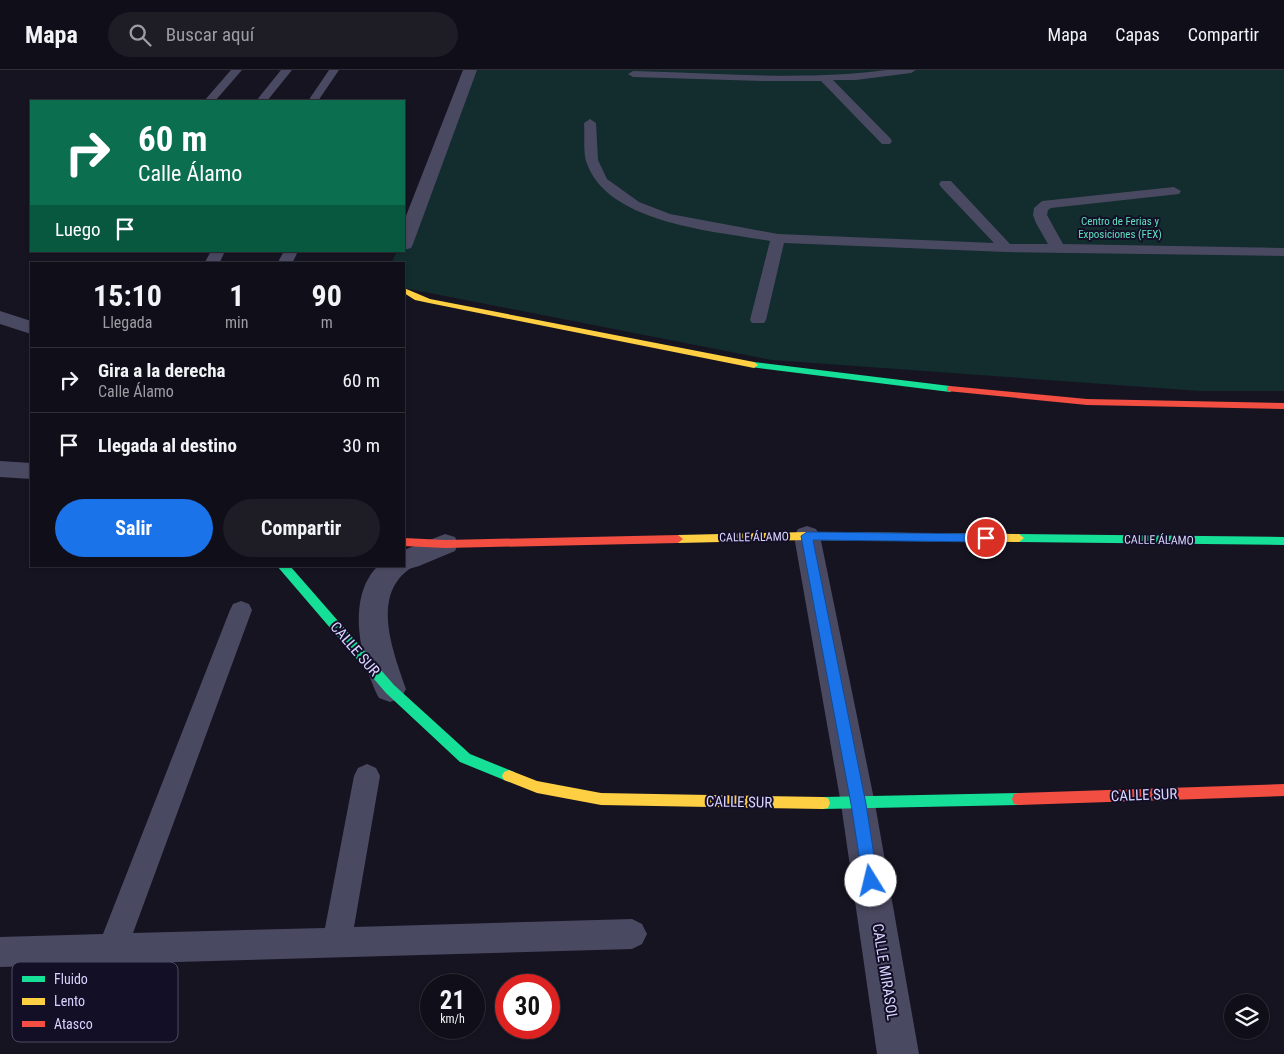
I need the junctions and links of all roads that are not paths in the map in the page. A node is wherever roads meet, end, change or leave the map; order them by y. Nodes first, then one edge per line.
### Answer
1 (237, 70) edge
2 (287, 70) edge
3 (334, 70) edge
4 (470, 70) edge
5 (911, 70) edge
6 (633, 74) dead end
7 (824, 77) junction
8 (210, 100) edge
9 (262, 100) edge
10 (313, 100) edge
11 (590, 122) dead end
12 (886, 141) dead end
13 (946, 184) dead end
14 (1174, 191) dead end
15 (778, 238) junction
16 (405, 241) edge
17 (1006, 248) junction
18 (1058, 249) junction
19 (1284, 252) edge
20 (405, 291) edge
21 (0, 317) edge
22 (758, 320) dead end
23 (30, 328) edge
24 (1284, 406) edge
25 (0, 469) edge
26 (30, 471) edge
27 (807, 536) junction
28 (1284, 541) edge
29 (405, 542) edge
30 (445, 544) junction
31 (405, 560) edge
32 (284, 567) edge
33 (395, 567) edge
34 (240, 610) dead end
35 (390, 689) junction
36 (367, 776) dead end
37 (1284, 790) edge
38 (858, 804) junction
39 (632, 934) dead end
40 (338, 943) junction
41 (112, 949) junction
42 (0, 952) edge
43 (898, 1054) edge

1 - 8 lane
2 - 9 lane
3 - 10 lane
4 - 16 street
5 - 7 lane
6 - 7 lane
7 - 12 lane
11 - 15 lane
13 - 17 lane
14 - 18 lane
15 - 17 lane
15 - 22 lane
17 - 18 lane
18 - 19 lane
20 - 24 street
21 - 23 street
25 - 26 street
27 - 28 street, CALLE ÁLAMO
27 - 30 street, CALLE ÁLAMO
27 - 38 street, CALLE MIRASOL
29 - 30 street, CALLE ÁLAMO
30 - 31 street
32 - 35 street, CALLE SUR
33 - 35 street
34 - 41 lane
35 - 38 street, CALLE SUR
36 - 40 lane
37 - 38 street, CALLE SUR
38 - 43 street, CALLE MIRASOL
39 - 40 lane
40 - 41 lane
41 - 42 lane

